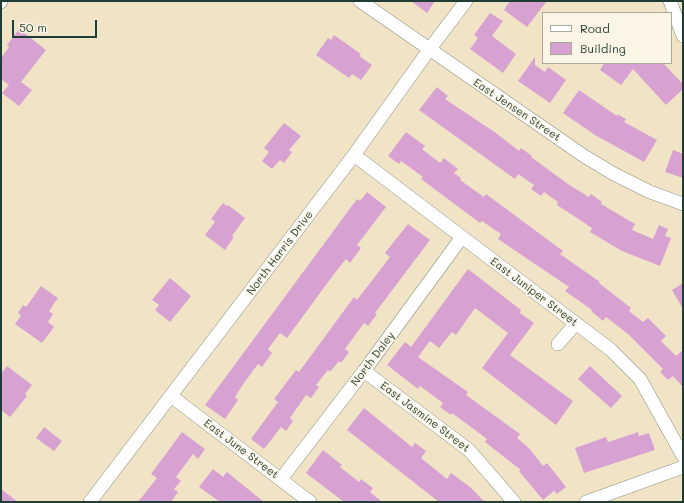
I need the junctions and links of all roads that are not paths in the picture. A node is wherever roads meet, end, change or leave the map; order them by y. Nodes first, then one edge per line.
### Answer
1 (360, 1) edge
2 (466, 1) edge
3 (672, 15) edge
4 (683, 36) edge
5 (428, 50) junction
6 (354, 155) junction
7 (683, 204) edge
8 (462, 237) junction
9 (576, 323) junction
10 (558, 344) dead end
11 (364, 371) junction
12 (171, 396) junction
13 (683, 456) edge
14 (683, 466) edge
15 (281, 479) junction
16 (90, 502) edge
17 (310, 502) edge
18 (514, 502) edge
19 (586, 502) edge

1 - 5 street, East Jensen Street
2 - 5 street, North Harris Drive
3 - 4 street
5 - 6 street, North Harris Drive
5 - 7 street, East Jensen Street
6 - 8 street, East Juniper Street
6 - 12 street, North Harris Drive
8 - 9 street, East Juniper Street
8 - 11 street, North Daley
9 - 10 street
9 - 13 street, East Juniper Street
11 - 15 street, North Daley
11 - 18 street, East Jasmine Street
12 - 15 street, East June Street
12 - 16 street, North Harris Drive
14 - 19 street
15 - 17 street, East June Street

